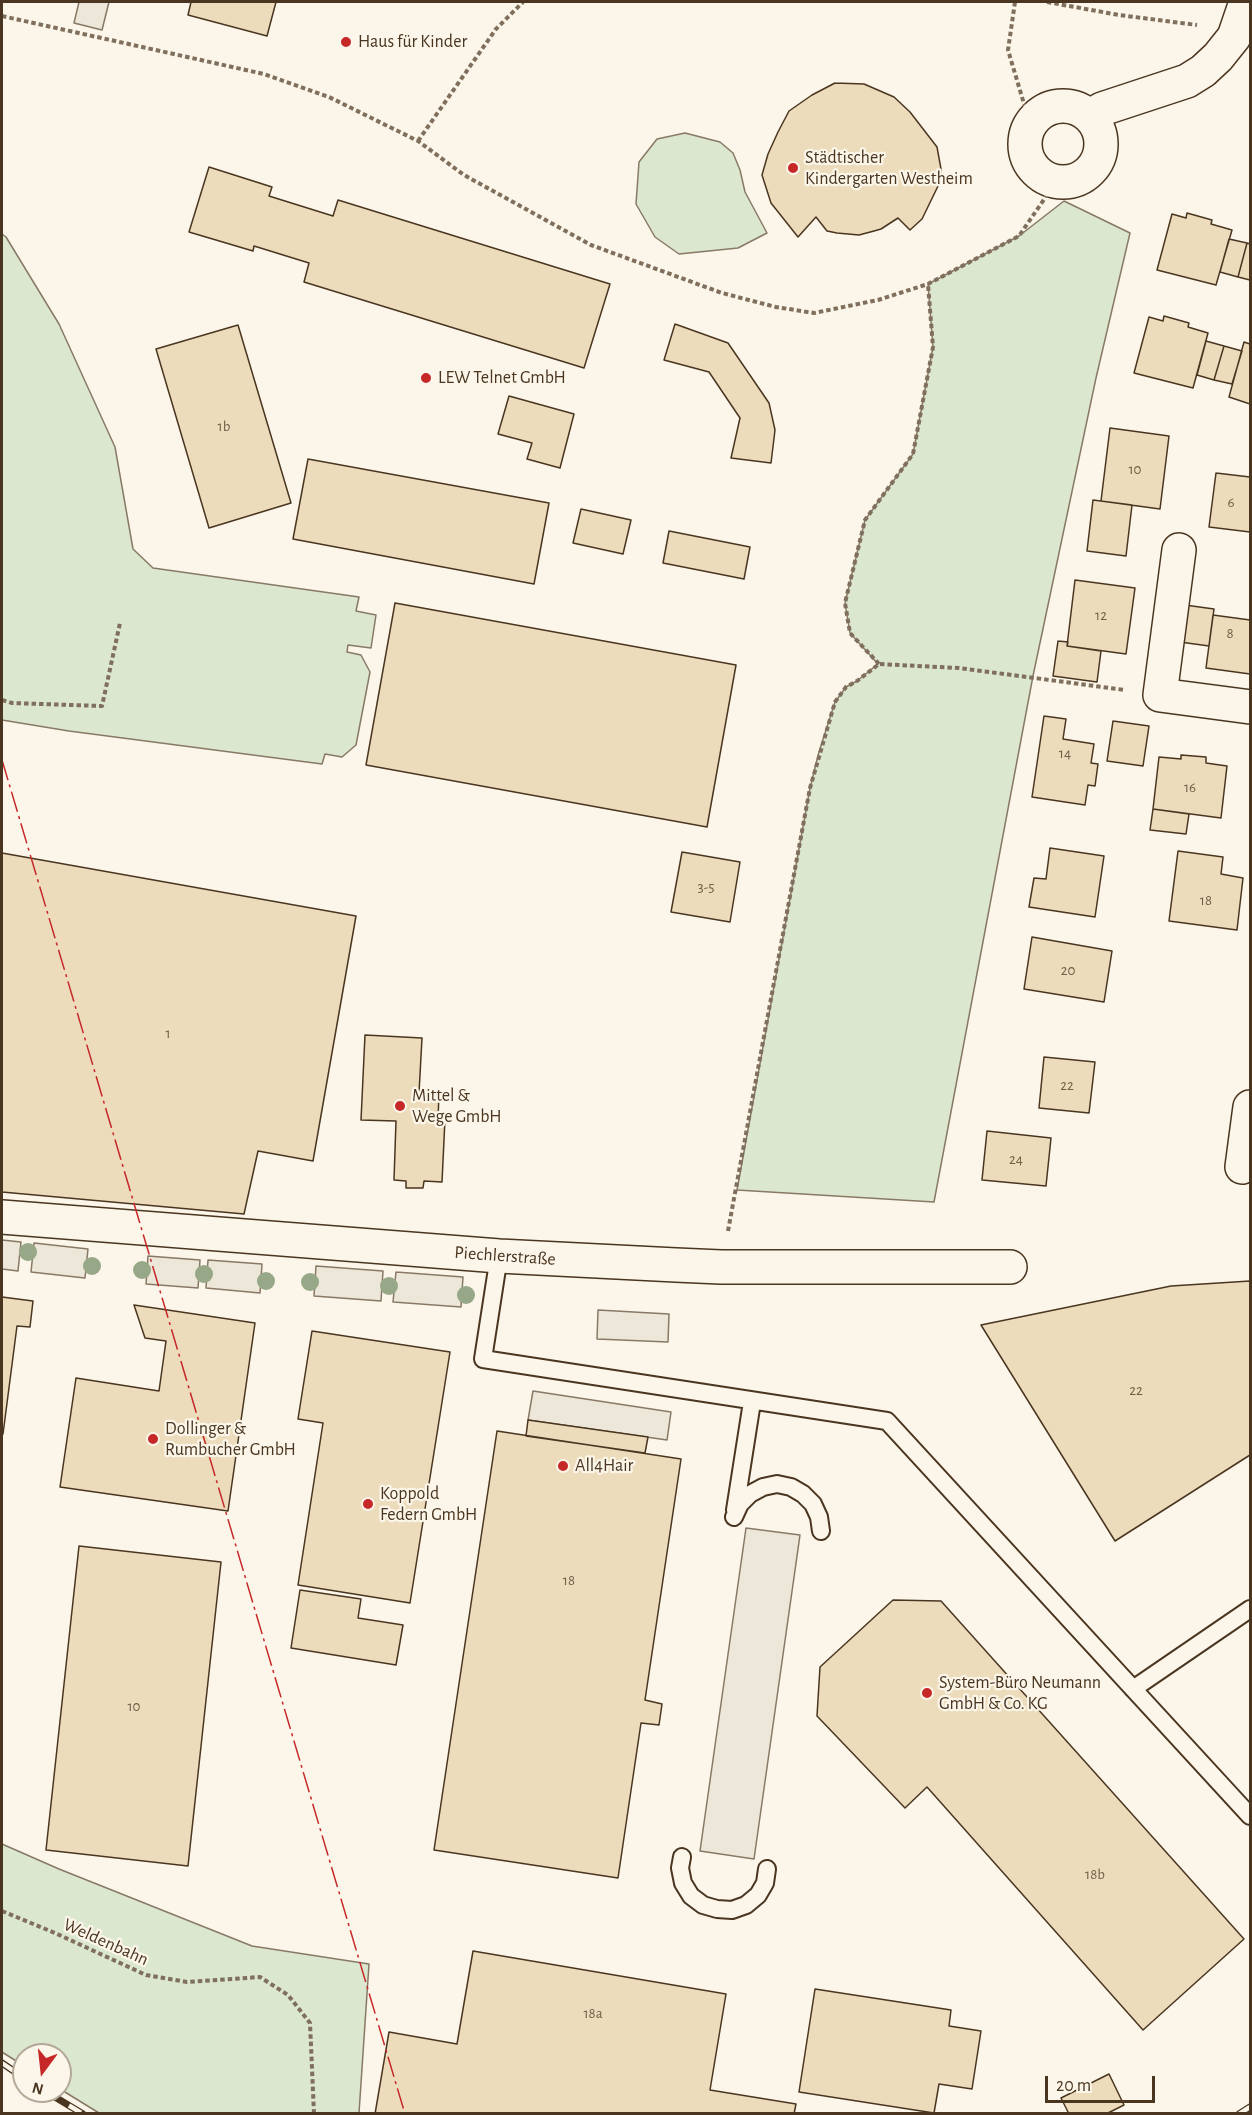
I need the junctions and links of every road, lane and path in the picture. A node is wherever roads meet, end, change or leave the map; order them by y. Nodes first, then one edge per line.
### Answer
1 (523, 2) edge
2 (1015, 2) edge
3 (1047, 2) edge
4 (2, 16) edge
5 (1241, 16) edge
6 (1090, 116) junction
7 (1030, 124) junction
8 (418, 141) junction
9 (1052, 181) junction
10 (928, 284) junction
11 (1179, 550) dead end
12 (120, 623) dead end
13 (879, 664) junction
14 (1160, 695) junction
15 (2, 700) edge
16 (1251, 707) edge
17 (1251, 1107) edge
18 (1242, 1167) dead end
19 (2, 1216) edge
20 (499, 1256) junction
21 (721, 1267) junction
22 (1010, 1268) dead end
23 (752, 1402) junction
24 (821, 1531) dead end
25 (1251, 1609) edge
26 (1133, 1689) junction
27 (1251, 1816) edge
28 (682, 1857) dead end
29 (767, 1869) dead end
30 (2, 1911) edge
31 (314, 2114) edge

1 - 8 path
2 - 7 path
3 - 5 path
4 - 8 path
5 - 6 street
6 - 7 street
6 - 9 street
7 - 9 street
8 - 10 path
9 - 10 path
10 - 13 path
11 - 14 street
12 - 15 path
13 - 14 path
13 - 21 path
14 - 16 street
17 - 18 street
19 - 20 street, Piechlerstraße
20 - 21 street, Piechlerstraße
20 - 23 lane
21 - 22 street, Piechlerstraße
23 - 24 lane
23 - 26 lane
25 - 26 lane
26 - 27 lane
28 - 29 lane
30 - 31 path, Weldenbahn

